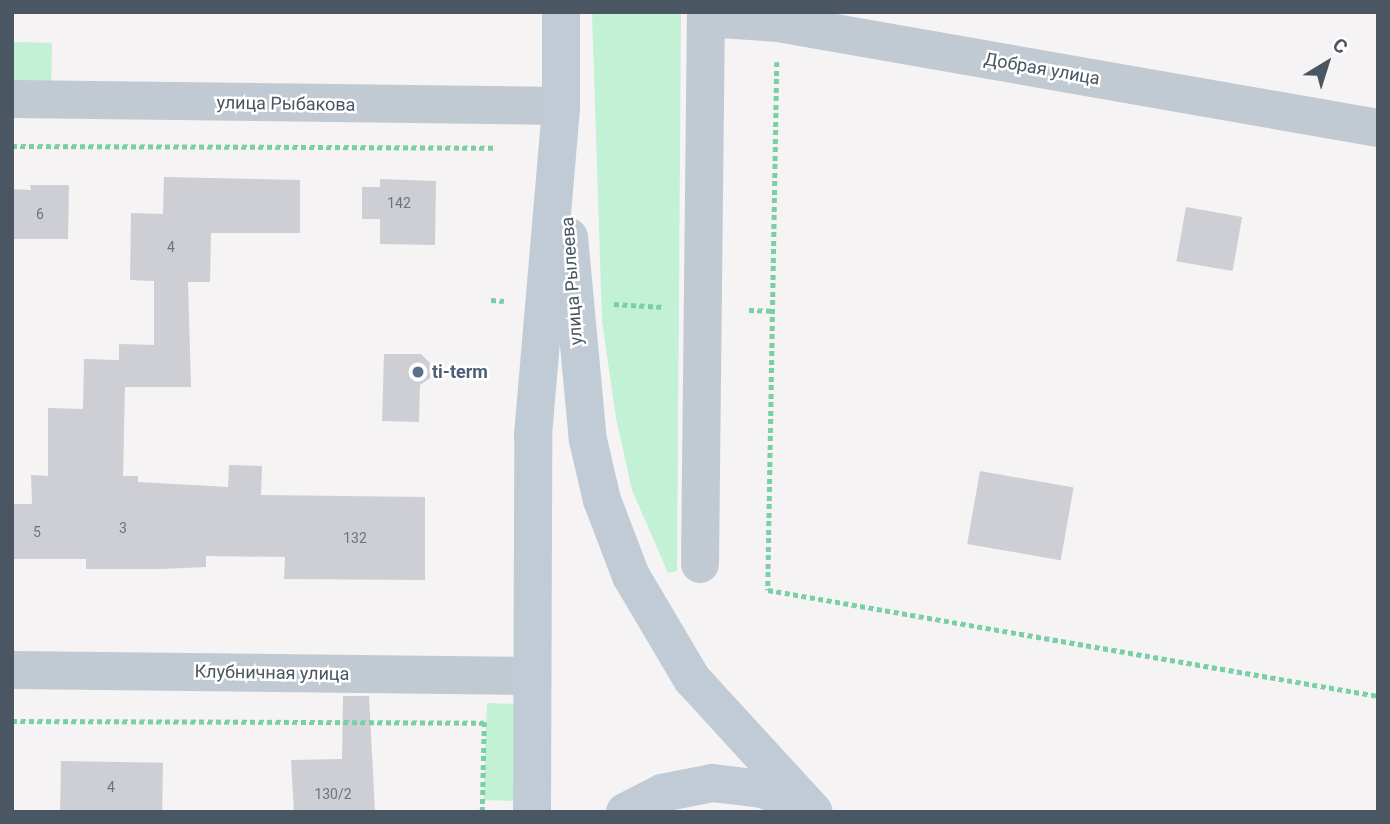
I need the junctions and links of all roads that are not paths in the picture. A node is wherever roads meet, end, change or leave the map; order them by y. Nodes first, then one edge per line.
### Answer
1 (561, 12) edge
2 (706, 15) edge
3 (12, 99) edge
4 (561, 106) junction
5 (1378, 128) edge
6 (699, 564) dead end
7 (12, 670) edge
8 (532, 676) junction
9 (532, 812) edge
10 (625, 812) edge
11 (813, 812) edge

1 - 4 street, улица Рылеева
2 - 5 street, Добрая улица
2 - 6 street
3 - 4 street, улица Рыбакова
4 - 8 street, улица Рылеева
4 - 11 street, улица Рылеева
7 - 8 street, Клубничная улица
8 - 9 street, улица Рылеева
10 - 11 street

